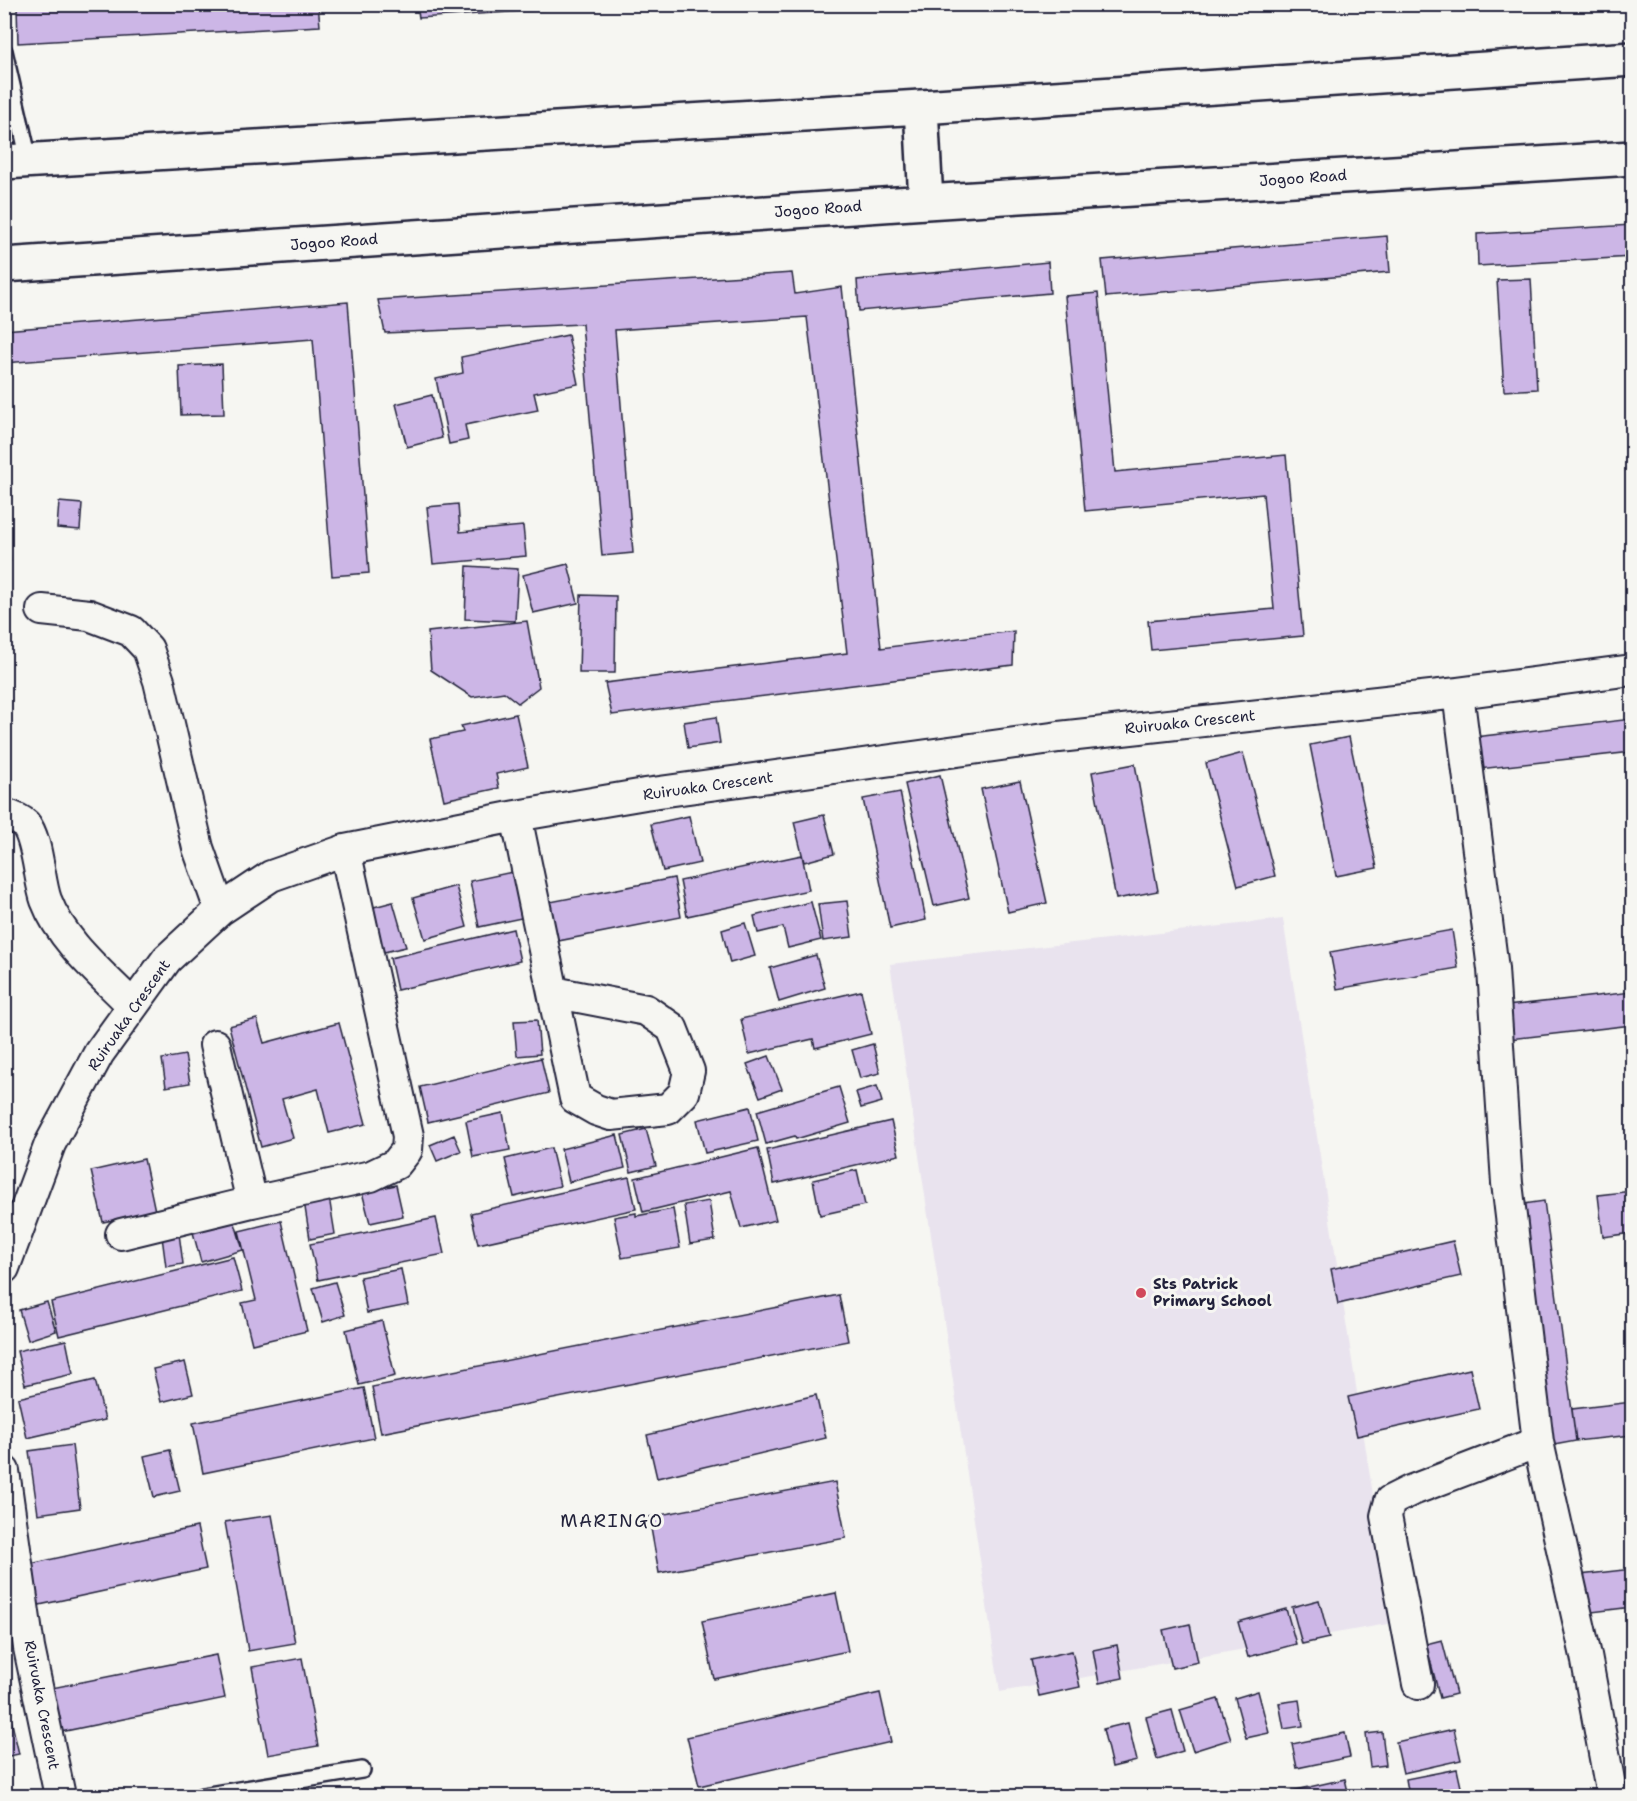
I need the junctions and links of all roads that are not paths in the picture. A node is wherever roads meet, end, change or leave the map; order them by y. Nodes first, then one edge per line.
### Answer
1 (4, 51) edge
2 (1632, 59) edge
3 (921, 107) junction
4 (1632, 158) edge
5 (17, 161) edge
6 (926, 202) junction
7 (4, 265) edge
8 (42, 609) dead end
9 (1632, 670) edge
10 (1458, 693) junction
11 (4, 814) edge
12 (516, 816) junction
13 (345, 850) junction
14 (220, 910) junction
15 (553, 993) junction
16 (133, 1006) junction
17 (215, 1045) dead end
18 (252, 1202) junction
19 (121, 1234) dead end
20 (6, 1252) edge
21 (1538, 1442) junction
22 (4, 1471) edge
23 (1418, 1683) dead end
24 (362, 1770) dead end
25 (60, 1797) edge
26 (202, 1797) edge
27 (1612, 1797) edge

1 - 5 lane
2 - 3 main road
3 - 5 main road
3 - 6 main road
4 - 6 main road, Jogoo Road
6 - 7 main road, Jogoo Road
8 - 14 street
9 - 10 street, Ruiruaka Crescent
10 - 12 street, Ruiruaka Crescent
10 - 21 street
11 - 16 street
12 - 13 street, Ruiruaka Crescent
12 - 15 street
13 - 14 street, Ruiruaka Crescent
13 - 18 street
14 - 16 street, Ruiruaka Crescent
15 - 15 street
16 - 20 street, Ruiruaka Crescent
17 - 18 street
18 - 19 street
21 - 23 street
21 - 27 street
22 - 25 street, Ruiruaka Crescent
24 - 26 lane

